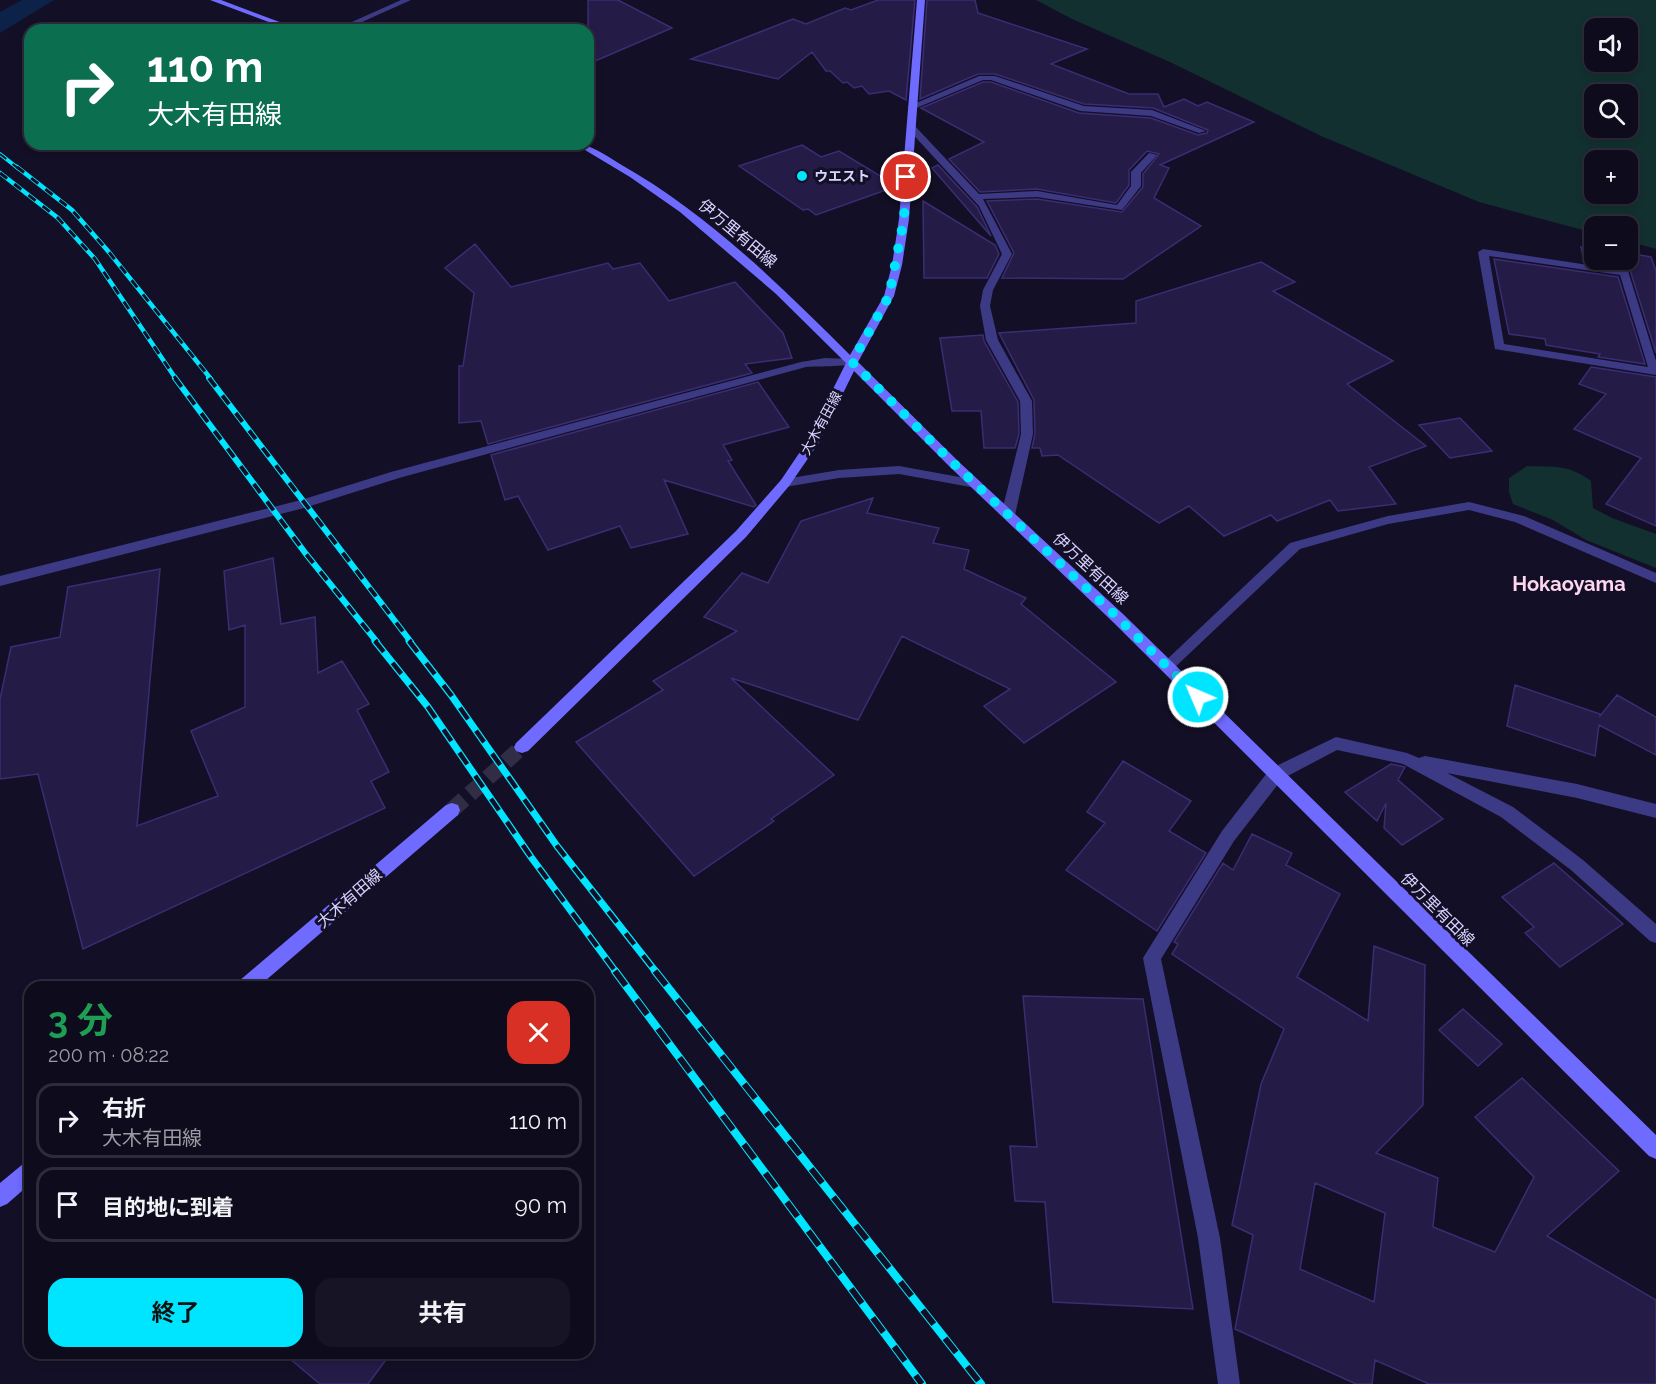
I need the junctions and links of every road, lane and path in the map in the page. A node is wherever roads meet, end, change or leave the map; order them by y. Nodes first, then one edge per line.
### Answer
1 (214, 0) edge
2 (407, 0) edge
3 (921, 0) edge
4 (280, 24) edge
5 (352, 24) edge
6 (911, 107) junction
7 (910, 126) junction
8 (1202, 131) dead end
9 (589, 150) edge
10 (1152, 155) dead end
11 (976, 197) junction
12 (852, 362) junction
13 (1656, 371) edge
14 (785, 483) junction
15 (976, 484) junction
16 (1008, 515) junction
17 (1656, 578) edge
18 (0, 581) edge
19 (1167, 666) junction
20 (522, 747) tunnel mouth
21 (1407, 759) junction
22 (1276, 774) junction
23 (452, 810) tunnel mouth
24 (1656, 811) edge
25 (1656, 935) edge
26 (252, 981) edge
27 (1656, 1149) edge
28 (24, 1176) edge
29 (0, 1197) edge
30 (1229, 1384) edge

1 - 4 main road
2 - 5 street
3 - 6 main road, 大木有田線
6 - 7 main road, 大木有田線
6 - 8 street
7 - 11 street
7 - 12 main road, 大木有田線
9 - 12 main road, 伊万里有田線
10 - 11 street
11 - 16 street
12 - 14 main road, 大木有田線
12 - 15 main road, 伊万里有田線
12 - 18 street
13 - 13 street
14 - 15 street
14 - 20 main road, 大木有田線
15 - 16 main road, 伊万里有田線
16 - 19 main road, 伊万里有田線
17 - 19 street
19 - 22 main road, 伊万里有田線
21 - 22 street
21 - 24 street
21 - 25 street
22 - 27 main road, 伊万里有田線
22 - 30 street
23 - 26 main road, 大木有田線
28 - 29 main road

